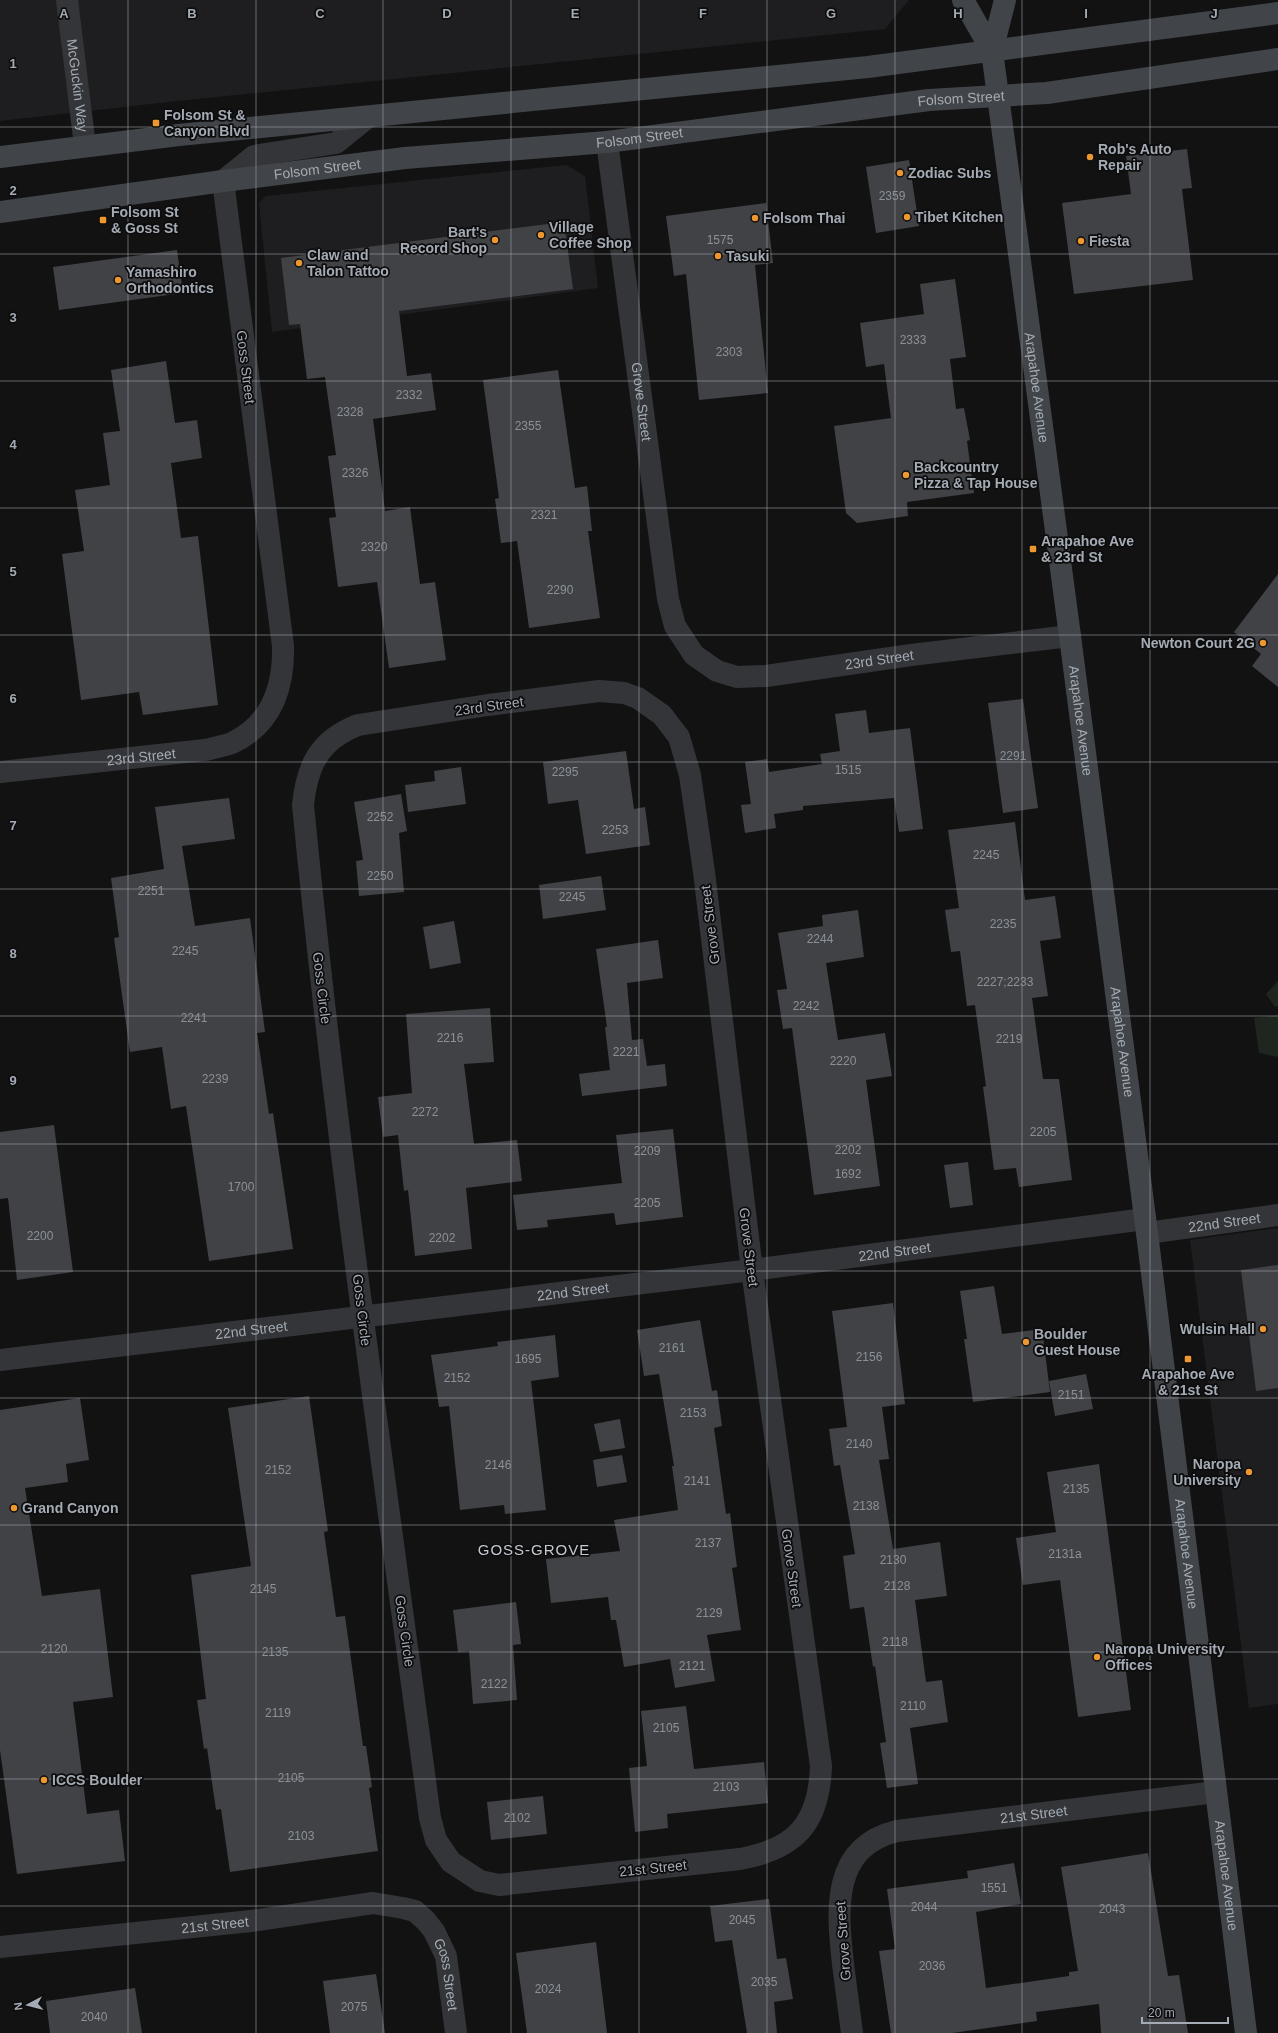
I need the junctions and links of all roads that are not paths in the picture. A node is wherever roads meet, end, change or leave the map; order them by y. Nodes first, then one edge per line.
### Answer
1 (67, 0) edge
2 (963, 0) edge
3 (1005, 0) edge
4 (1278, 12) edge
5 (992, 51) junction
6 (1278, 59) edge
7 (997, 96) junction
8 (367, 118) junction
9 (607, 142) junction
10 (85, 146) junction
11 (0, 157) edge
12 (223, 181) junction
13 (0, 212) edge
14 (1070, 636) junction
15 (694, 655) joint
16 (651, 707) joint
17 (268, 711) joint
18 (329, 743) joint
19 (0, 772) edge
20 (1278, 1215) edge
21 (1146, 1226) junction
22 (752, 1270) junction
23 (363, 1317) junction
24 (0, 1360) edge
25 (1216, 1792) junction
26 (817, 1798) joint
27 (858, 1854) joint
28 (465, 1871) joint
29 (426, 1921) joint
30 (0, 1947) edge
31 (456, 2033) edge
32 (852, 2033) edge
33 (1246, 2033) edge

1 - 10 street, McGuckin Way
2 - 5 main road, Arapahoe Avenue
3 - 5 main road, Arapahoe Avenue
4 - 5 main road
5 - 7 main road, Arapahoe Avenue
5 - 8 main road
6 - 7 main road, Folsom Street
7 - 9 main road, Folsom Street
7 - 14 main road, Arapahoe Avenue
8 - 10 main road
8 - 12 street
9 - 12 main road, Folsom Street
9 - 15 street, Grove Street
10 - 11 main road
12 - 13 main road, Folsom Street
12 - 17 street, Goss Street
14 - 15 street, 23rd Street
14 - 21 main road, Arapahoe Avenue
16 - 18 street, 23rd Street
16 - 22 street, Grove Street
17 - 19 street, 23rd Street
18 - 23 street, Goss Circle
20 - 21 street, 22nd Street
21 - 22 street, 22nd Street
21 - 25 main road, Arapahoe Avenue
22 - 23 street, 22nd Street
22 - 26 street, Grove Street
23 - 24 street, 22nd Street
23 - 28 street, Goss Circle
25 - 27 street, 21st Street
25 - 33 main road, Arapahoe Avenue
26 - 28 street, 21st Street
27 - 32 street, Grove Street
29 - 30 street, 21st Street
29 - 31 street, Goss Street

